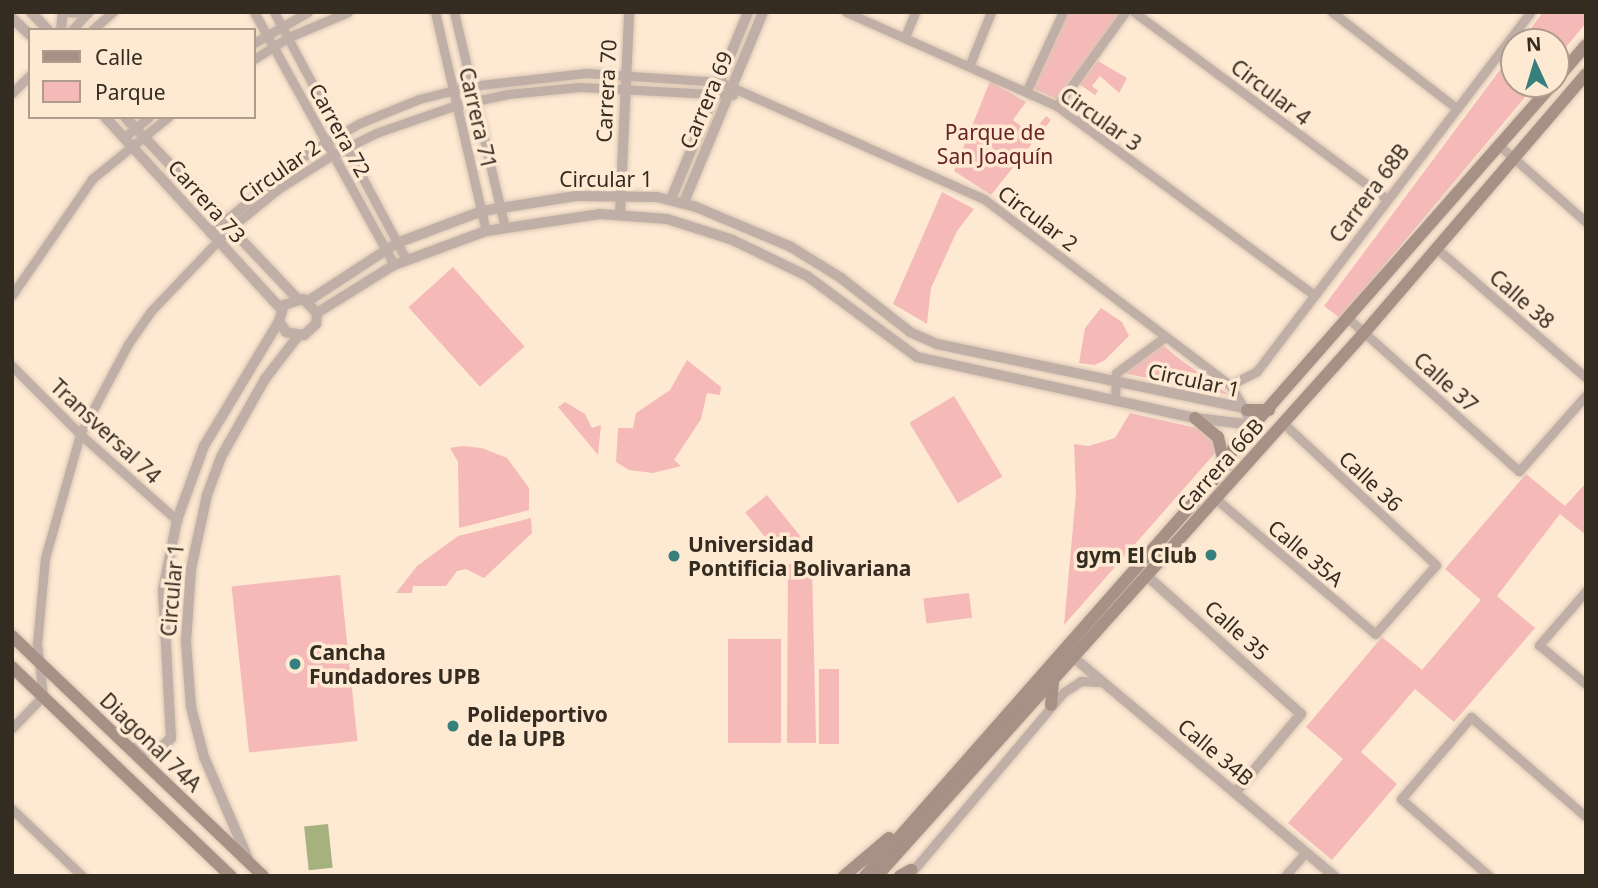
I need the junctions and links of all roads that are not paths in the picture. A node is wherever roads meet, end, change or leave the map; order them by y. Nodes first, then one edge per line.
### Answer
1 (31, 12) edge
2 (65, 12) edge
3 (88, 12) edge
4 (113, 12) edge
5 (254, 12) edge
6 (274, 12) edge
7 (308, 12) edge
8 (348, 12) edge
9 (435, 12) edge
10 (454, 12) edge
11 (629, 12) edge
12 (748, 12) edge
13 (764, 12) edge
14 (846, 12) edge
15 (915, 12) edge
16 (992, 12) edge
17 (1063, 12) edge
18 (1125, 12) edge
19 (1134, 12) edge
20 (1332, 12) edge
21 (1526, 14) edge
22 (12, 18) edge
23 (282, 25) junction
24 (46, 28) edge
25 (74, 28) edge
26 (94, 28) edge
27 (28, 33) edge
28 (268, 33) junction
29 (289, 37) junction
30 (905, 37) junction
31 (256, 42) edge
32 (274, 45) junction
33 (1586, 45) edge
34 (256, 58) edge
35 (970, 64) junction
36 (1570, 64) edge
37 (625, 72) junction
38 (1586, 74) edge
39 (28, 77) edge
40 (720, 82) junction
41 (471, 86) junction
42 (625, 88) junction
43 (453, 90) junction
44 (733, 92) junction
45 (1026, 92) junction
46 (12, 93) edge
47 (715, 95) junction
48 (1540, 98) edge
49 (475, 100) junction
50 (457, 105) junction
51 (1057, 106) junction
52 (1456, 108) junction
53 (107, 119) edge
54 (127, 119) edge
55 (148, 119) edge
56 (164, 119) edge
57 (138, 132) junction
58 (340, 134) junction
59 (127, 141) junction
60 (327, 141) junction
61 (1500, 146) junction
62 (346, 147) junction
63 (334, 154) junction
64 (1514, 158) junction
65 (621, 194) junction
66 (671, 199) junction
67 (1387, 200) junction
68 (684, 202) junction
69 (500, 206) junction
70 (482, 211) junction
71 (620, 214) junction
72 (1586, 222) edge
73 (225, 225) junction
74 (505, 227) junction
75 (486, 231) junction
76 (213, 237) junction
77 (397, 243) junction
78 (1435, 247) junction
79 (386, 249) junction
80 (406, 259) junction
81 (394, 265) junction
82 (12, 295) edge
83 (1313, 295) junction
84 (303, 300) junction
85 (317, 313) junction
86 (280, 315) junction
87 (1350, 320) junction
88 (1364, 332) junction
89 (298, 336) junction
90 (1165, 337) junction
91 (12, 366) edge
92 (1586, 378) edge
93 (1116, 383) junction
94 (1230, 385) junction
95 (1586, 396) edge
96 (1115, 401) junction
97 (1245, 409) junction
98 (1269, 410) junction
99 (1195, 418) junction
100 (1283, 423) junction
101 (1253, 425) junction
102 (80, 434) junction
103 (1252, 458) junction
104 (1225, 467) junction
105 (1216, 499) junction
106 (177, 520) junction
107 (196, 536) junction
108 (1146, 575) junction
109 (1586, 591) edge
110 (1375, 634) joint
111 (12, 636) edge
112 (1073, 657) junction
113 (37, 660) junction
114 (12, 667) edge
115 (166, 667) junction
116 (187, 668) junction
117 (1053, 680) junction
118 (1103, 682) junction
119 (1586, 684) edge
120 (43, 696) junction
121 (1051, 705) junction
122 (12, 728) edge
123 (126, 745) junction
124 (1235, 793) junction
125 (12, 808) edge
126 (1586, 817) edge
127 (905, 825) junction
128 (911, 842) junction
129 (1306, 852) junction
130 (250, 862) junction
131 (907, 874) edge
132 (82, 876) edge
133 (231, 876) edge
134 (263, 876) edge
135 (844, 876) edge
136 (865, 876) edge
137 (877, 876) edge
138 (889, 876) edge
139 (1285, 876) edge
140 (1334, 876) edge
141 (1489, 876) edge

1 - 24 street
2 - 3 street
3 - 25 street
4 - 26 street
5 - 28 street, Carrera 72
6 - 23 street, Carrera 72
7 - 23 street
8 - 29 street
9 - 43 street, Carrera 71
10 - 41 street, Carrera 71
11 - 37 street, Carrera 70
12 - 40 street, Carrera 69
13 - 44 street, Carrera 69
14 - 30 street, Circular 3
15 - 30 street
16 - 35 street
17 - 45 street
18 - 51 street
19 - 67 street, Circular 4
20 - 52 street
21 - 52 street, Carrera 68B
22 - 27 street
23 - 28 street
23 - 29 street, Carrera 72
28 - 31 street
28 - 32 street, Carrera 72
29 - 32 street
29 - 58 street, Carrera 72
30 - 35 street, Circular 3
32 - 34 street
32 - 60 street, Carrera 72
33 - 36 main road, Carrera 66B
35 - 45 street, Circular 3
37 - 40 street, Circular 2
37 - 41 street, Circular 2
37 - 42 street, Carrera 70
38 - 64 main road, Carrera 66B
39 - 46 street
40 - 44 street, Circular 2
40 - 47 street, Carrera 69
41 - 43 street, Circular 2
41 - 49 street, Carrera 71
42 - 47 street, Circular 2
42 - 49 street, Circular 2
42 - 65 street, Carrera 70
43 - 50 street, Carrera 71
43 - 58 street, Circular 2
44 - 47 street, Circular 2
44 - 68 street, Carrera 69
44 - 90 street, Circular 2
45 - 51 street, Circular 3
47 - 66 street, Carrera 69
48 - 61 main road, Carrera 66B
49 - 50 street, Circular 2
49 - 69 street, Carrera 71
50 - 62 street, Circular 2
50 - 70 street, Carrera 71
51 - 83 street, Circular 3
52 - 67 street, Carrera 68B
53 - 59 street, Carrera 73
54 - 57 street, Carrera 73
55 - 57 street
56 - 57 street
57 - 59 street
57 - 73 street, Carrera 73
58 - 60 street, Circular 2
58 - 62 street, Carrera 72
59 - 76 street, Carrera 73
59 - 82 street
60 - 63 street, Carrera 72
60 - 73 street, Circular 2
61 - 64 street
61 - 87 main road, Carrera 66B
62 - 63 street, Circular 2
62 - 77 street, Carrera 72
63 - 73 street, Circular 2
63 - 79 street, Carrera 72
64 - 72 street
64 - 78 main road, Carrera 66B
65 - 66 street, Circular 1
65 - 69 street, Circular 1
65 - 71 street, Carrera 70
66 - 68 street, Circular 1
67 - 83 street, Carrera 68B
68 - 93 street, Circular 1
69 - 70 street, Circular 1
69 - 74 street, Carrera 71
70 - 75 street, Carrera 71
70 - 77 street, Circular 1
71 - 74 street, Circular 1
71 - 96 street, Circular 1
73 - 76 street, Circular 2
73 - 84 street, Carrera 73
74 - 75 street, Circular 1
75 - 80 street, Circular 1
76 - 86 street, Carrera 73
76 - 102 street, Circular 2
77 - 79 street, Circular 1
77 - 80 street, Carrera 72
78 - 88 main road, Carrera 66B
78 - 92 street, Calle 38
79 - 81 street, Carrera 72
79 - 84 street, Circular 1
80 - 81 street, Circular 1
81 - 85 street, Circular 1
83 - 94 street, Carrera 68B
84 - 85 street
84 - 86 street
85 - 89 street
86 - 89 street
86 - 106 street, Circular 1
87 - 88 street, Calle 37
87 - 98 main road, Carrera 66B
88 - 95 street, Calle 37
88 - 100 main road, Carrera 66B
89 - 107 street, Circular 1
90 - 93 street
90 - 94 street, Circular 2
91 - 102 street, Transversal 74
93 - 96 street
93 - 97 street, Circular 1
94 - 97 street, Circular 2
96 - 99 street, Circular 1
97 - 98 main road
97 - 101 street, Circular 1
98 - 101 main road, Carrera 66B
99 - 101 street, Circular 1
99 - 104 main road
100 - 101 main road
100 - 103 main road, Carrera 66B
100 - 110 street, Calle 36
101 - 103 main road
101 - 104 main road, Carrera 66B
102 - 106 street, Transversal 74
102 - 113 street, Circular 2
103 - 105 main road, Carrera 66B
104 - 127 main road, Carrera 66B
105 - 108 main road, Carrera 66B
105 - 110 street, Calle 35A
106 - 107 street
106 - 115 street, Circular 1
107 - 116 street, Circular 1
108 - 112 main road, Carrera 66B
108 - 124 street, Calle 35
109 - 119 street
111 - 113 main road, Diagonal 74A
112 - 117 main road, Carrera 66B
112 - 118 street, Calle 34B
113 - 120 street, Circular 2
113 - 123 main road, Diagonal 74A
114 - 120 main road, Diagonal 74A
115 - 116 street
115 - 123 street, Circular 1
116 - 130 street, Circular 1
117 - 121 main road
117 - 128 main road, Carrera 66B
118 - 121 street
118 - 124 street, Calle 34B
120 - 122 street
120 - 133 main road, Diagonal 74A
121 - 131 street
123 - 130 main road, Diagonal 74A
124 - 129 street, Calle 34B
125 - 132 street
126 - 141 street
127 - 135 main road
127 - 136 main road, Carrera 66B
128 - 137 main road, Carrera 66B
128 - 138 main road
129 - 139 street
129 - 140 street, Calle 34B
130 - 134 main road, Diagonal 74A

